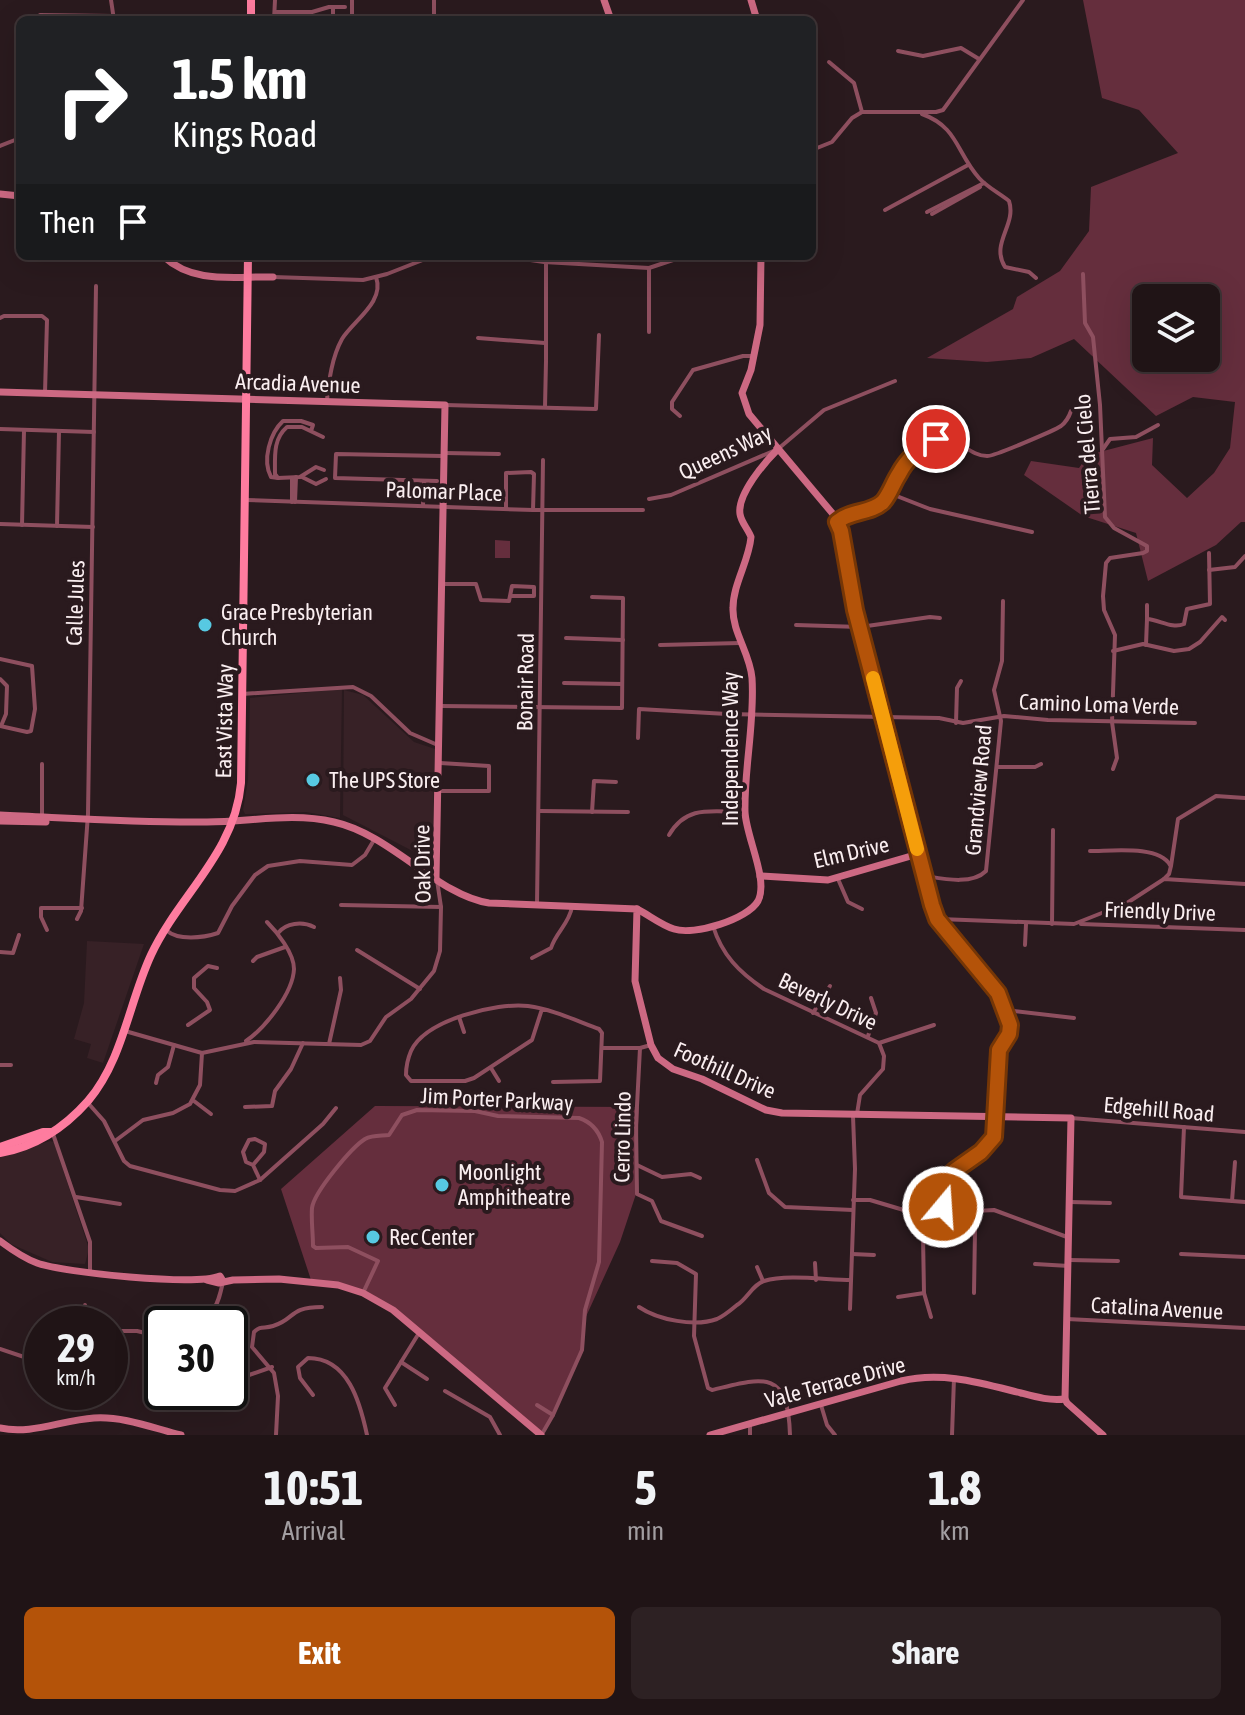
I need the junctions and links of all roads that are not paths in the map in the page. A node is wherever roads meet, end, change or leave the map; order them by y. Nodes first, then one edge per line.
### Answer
1 (275, 0) edge
2 (1023, 0) edge
3 (333, 7) junction
4 (345, 7) dead end
5 (275, 12) junction
6 (40, 15) dead end
7 (65, 16) edge
8 (274, 16) edge
9 (333, 16) edge
10 (898, 51) dead end
11 (980, 60) junction
12 (829, 62) dead end
13 (862, 112) junction
14 (916, 112) junction
15 (816, 150) edge
16 (968, 165) junction
17 (984, 183) junction
18 (885, 210) dead end
19 (930, 213) dead end
20 (169, 260) edge
21 (248, 260) edge
22 (422, 260) edge
23 (545, 260) edge
24 (557, 260) edge
25 (673, 260) edge
26 (761, 260) edge
27 (649, 268) junction
28 (1083, 274) dead end
29 (273, 277) joint
30 (376, 277) junction
31 (1036, 278) dead end
32 (247, 279) junction
33 (96, 286) dead end
34 (0, 318) edge
35 (649, 332) dead end
36 (599, 335) dead end
37 (478, 338) dead end
38 (545, 343) junction
39 (753, 356) junction
40 (895, 381) dead end
41 (0, 392) edge
42 (45, 393) junction
43 (95, 395) junction
44 (244, 400) junction
45 (326, 402) junction
46 (445, 405) junction
47 (545, 407) junction
48 (1071, 411) dead end
49 (680, 416) dead end
50 (1158, 425) dead end
51 (0, 429) edge
52 (24, 430) junction
53 (59, 431) junction
54 (95, 432) junction
55 (323, 437) dead end
56 (778, 449) junction
57 (1102, 451) junction
58 (445, 454) junction
59 (499, 454) dead end
60 (543, 460) dead end
61 (324, 470) dead end
62 (296, 477) junction
63 (326, 479) dead end
64 (424, 481) junction
65 (437, 481) dead end
66 (889, 493) junction
67 (649, 499) dead end
68 (244, 500) junction
69 (294, 502) junction
70 (423, 505) junction
71 (444, 506) junction
72 (506, 509) junction
73 (533, 510) junction
74 (542, 510) junction
75 (643, 510) dead end
76 (837, 522) junction
77 (0, 524) edge
78 (22, 525) junction
79 (57, 526) junction
80 (93, 527) junction
81 (1032, 532) dead end
82 (1209, 553) dead end
83 (1245, 556) edge
84 (1209, 570) junction
85 (442, 584) junction
86 (511, 596) junction
87 (592, 597) dead end
88 (1003, 601) dead end
89 (1147, 605) dead end
90 (940, 618) dead end
91 (1147, 619) junction
92 (1225, 620) dead end
93 (796, 625) dead end
94 (860, 627) junction
95 (566, 638) dead end
96 (623, 640) junction
97 (742, 643) junction
98 (660, 645) dead end
99 (1146, 645) junction
100 (1113, 651) junction
101 (0, 659) edge
102 (0, 679) edge
103 (961, 681) dead end
104 (564, 683) dead end
105 (622, 684) junction
106 (242, 694) junction
107 (441, 706) junction
108 (541, 709) junction
109 (750, 714) junction
110 (1001, 716) junction
111 (883, 717) junction
112 (1112, 722) junction
113 (956, 723) junction
114 (1195, 723) dead end
115 (1, 726) edge
116 (638, 738) dead end
117 (440, 746) junction
118 (440, 763) junction
119 (42, 764) dead end
120 (1041, 764) dead end
121 (997, 767) junction
122 (1113, 769) dead end
123 (616, 782) dead end
124 (440, 791) junction
125 (1245, 798) edge
126 (540, 811) junction
127 (592, 812) junction
128 (628, 812) dead end
129 (745, 812) junction
130 (42, 817) junction
131 (0, 818) edge
132 (88, 820) junction
133 (233, 822) junction
134 (1053, 830) dead end
135 (669, 835) dead end
136 (375, 838) junction
137 (1090, 851) dead end
138 (918, 854) junction
139 (418, 865) junction
140 (436, 865) junction
141 (1171, 866) junction
142 (760, 876) junction
143 (924, 876) junction
144 (436, 878) junction
145 (838, 878) junction
146 (1164, 879) junction
147 (1245, 884) edge
148 (341, 905) dead end
149 (537, 905) junction
150 (441, 907) junction
151 (572, 907) junction
152 (82, 908) junction
153 (637, 909) junction
154 (862, 909) dead end
155 (77, 919) dead end
156 (937, 919) junction
157 (267, 922) dead end
158 (1026, 924) junction
159 (1052, 924) junction
160 (1074, 924) junction
161 (712, 926) junction
162 (314, 927) dead end
163 (165, 929) junction
164 (47, 930) dead end
165 (1245, 930) edge
166 (278, 933) junction
167 (19, 935) dead end
168 (1025, 945) dead end
169 (285, 947) junction
170 (357, 950) dead end
171 (0, 952) edge
172 (532, 958) dead end
173 (253, 961) dead end
174 (217, 968) dead end
175 (340, 978) dead end
176 (830, 986) dead end
177 (420, 989) junction
178 (871, 998) dead end
179 (542, 1009) junction
180 (1005, 1010) junction
181 (813, 1013) junction
182 (459, 1017) junction
183 (1074, 1018) dead end
184 (188, 1025) dead end
185 (934, 1025) dead end
186 (122, 1030) junction
187 (464, 1032) dead end
188 (868, 1036) junction
189 (244, 1042) junction
190 (303, 1043) junction
191 (879, 1043) junction
192 (329, 1044) junction
193 (174, 1045) junction
194 (651, 1045) junction
195 (603, 1048) junction
196 (640, 1048) junction
197 (202, 1053) junction
198 (0, 1065) edge
199 (11, 1065) dead end
200 (491, 1068) junction
201 (499, 1081) dead end
202 (553, 1082) dead end
203 (156, 1083) dead end
204 (193, 1100) junction
205 (87, 1102) junction
206 (273, 1103) junction
207 (245, 1107) dead end
208 (336, 1108) dead end
209 (211, 1114) dead end
210 (276, 1114) dead end
211 (855, 1114) junction
212 (995, 1116) junction
213 (1071, 1118) junction
214 (1184, 1127) junction
215 (51, 1132) junction
216 (1245, 1132) edge
217 (115, 1141) junction
218 (0, 1150) edge
219 (757, 1160) dead end
220 (1235, 1162) dead end
221 (253, 1165) junction
222 (637, 1165) junction
223 (700, 1178) dead end
224 (260, 1180) junction
225 (76, 1197) junction
226 (853, 1200) junction
227 (1232, 1201) junction
228 (1070, 1202) junction
229 (1245, 1202) edge
230 (1110, 1203) dead end
231 (120, 1204) dead end
232 (943, 1207) junction
233 (853, 1210) junction
234 (972, 1211) junction
235 (702, 1236) dead end
236 (1070, 1238) junction
237 (0, 1241) edge
238 (852, 1254) junction
239 (1181, 1254) dead end
240 (874, 1255) dead end
241 (1245, 1257) edge
242 (652, 1261) dead end
243 (1118, 1261) dead end
244 (815, 1263) dead end
245 (1070, 1263) junction
246 (1035, 1264) dead end
247 (757, 1267) dead end
248 (90, 1271) junction
249 (816, 1280) junction
250 (851, 1280) junction
251 (220, 1281) junction
252 (763, 1281) junction
253 (363, 1293) junction
254 (924, 1293) junction
255 (974, 1293) dead end
256 (898, 1297) dead end
257 (217, 1306) edge
258 (322, 1307) dead end
259 (639, 1307) dead end
260 (850, 1309) dead end
261 (931, 1317) dead end
262 (1067, 1319) junction
263 (695, 1321) junction
264 (1245, 1328) edge
265 (419, 1333) junction
266 (0, 1349) edge
267 (24, 1357) edge
268 (401, 1362) junction
269 (272, 1367) junction
270 (249, 1375) dead end
271 (954, 1378) junction
272 (427, 1379) dead end
273 (445, 1391) dead end
274 (313, 1395) dead end
275 (1065, 1399) junction
276 (820, 1403) junction
277 (395, 1405) dead end
278 (537, 1405) dead end
279 (790, 1412) junction
280 (553, 1415) junction
281 (750, 1422) junction
282 (145, 1426) junction
283 (0, 1428) edge
284 (16, 1434) edge
285 (142, 1435) edge
286 (181, 1435) edge
287 (276, 1435) edge
288 (367, 1435) edge
289 (500, 1435) edge
290 (541, 1435) edge
291 (710, 1435) edge
292 (750, 1435) edge
293 (790, 1435) edge
294 (835, 1435) edge
295 (952, 1435) edge
296 (1103, 1435) edge

1 - 5 street
2 - 11 street
3 - 4 street
3 - 5 street
3 - 9 street
5 - 8 street
6 - 7 street
10 - 11 street
11 - 14 street
12 - 13 street
13 - 14 street
13 - 15 street
14 - 16 street
16 - 17 street
16 - 18 street
17 - 19 street
17 - 31 street
20 - 32 street
21 - 32 main road, East Vista Way
22 - 30 street
23 - 38 street
24 - 27 street
25 - 27 street
26 - 39 street
27 - 35 street
28 - 57 street, Tierra del Cielo
29 - 30 street
29 - 32 street
30 - 45 street
32 - 44 main road, East Vista Way
33 - 43 street, Calle Jules
34 - 42 street
36 - 47 street, Arcadia Avenue
37 - 38 street
38 - 47 street
39 - 49 street
39 - 56 street
40 - 56 street, Queens Way
41 - 42 street, Arcadia Avenue
42 - 43 street, Arcadia Avenue
43 - 44 street, Arcadia Avenue
43 - 54 street, Calle Jules
44 - 45 street, Arcadia Avenue
44 - 68 main road, East Vista Way
45 - 46 street, Arcadia Avenue
46 - 47 street, Arcadia Avenue
46 - 58 street, Oak Drive
48 - 66 street
50 - 57 street
51 - 52 street
52 - 53 street
52 - 78 street
53 - 54 street
53 - 79 street
54 - 80 street, Calle Jules
55 - 62 street
56 - 67 street, Queens Way
56 - 76 street
56 - 97 street, Independence Way
57 - 100 street, Tierra del Cielo
58 - 59 street
58 - 64 street
58 - 71 street, Oak Drive
60 - 74 street, Bonair Road
61 - 62 street
62 - 63 street
62 - 69 street
64 - 65 street
64 - 70 street
66 - 76 street
66 - 81 street
68 - 69 street, Palomar Place
68 - 106 main road, East Vista Way
69 - 70 street, Palomar Place
70 - 71 street, Palomar Place
71 - 72 street, Palomar Place
71 - 85 street, Oak Drive
72 - 73 street, Palomar Place
72 - 73 street
73 - 74 street, Palomar Place
74 - 75 street, Palomar Place
74 - 108 street, Bonair Road
76 - 94 street
77 - 78 street
78 - 79 street
79 - 80 street
80 - 132 street, Calle Jules
82 - 84 street
83 - 84 street
84 - 91 street
85 - 86 street
85 - 107 street, Oak Drive
86 - 86 street
87 - 96 street
88 - 110 street, Grandview Road
89 - 91 street
90 - 94 street
91 - 99 street
92 - 99 street
93 - 94 street
94 - 111 street
95 - 96 street
96 - 105 street
97 - 98 street
97 - 109 street, Independence Way
99 - 100 street
100 - 112 street, Tierra del Cielo
101 - 115 street
102 - 115 street
103 - 113 street
104 - 105 street
105 - 108 street
106 - 117 street
106 - 133 main road, East Vista Way
107 - 108 street
107 - 117 street, Oak Drive
108 - 126 street, Bonair Road
109 - 111 street, Camino Loma Verde
109 - 116 street, Camino Loma Verde
109 - 129 street, Independence Way
110 - 112 street, Camino Loma Verde
110 - 113 street, Camino Loma Verde
110 - 121 street, Grandview Road
111 - 113 street, Camino Loma Verde
111 - 138 street
112 - 114 street, Camino Loma Verde
112 - 122 street, Tierra del Cielo
117 - 118 street, Oak Drive
118 - 124 street, Oak Drive
118 - 124 street
119 - 130 street
120 - 121 street
121 - 143 street, Grandview Road
123 - 127 street
124 - 140 street, Oak Drive
125 - 141 street
126 - 127 street
126 - 149 street, Bonair Road
127 - 128 street
129 - 135 street
129 - 142 street, Independence Way
130 - 131 street
130 - 132 street
131 - 132 street
132 - 133 street
132 - 152 street, Calle Jules
133 - 136 street
133 - 163 main road, East Vista Way
134 - 159 street
136 - 139 street
136 - 163 street
137 - 141 street
138 - 143 street
138 - 145 street, Elm Drive
139 - 140 street
139 - 144 street
140 - 144 street, Oak Drive
141 - 146 street
142 - 145 street, Elm Drive
142 - 161 street
143 - 156 street
144 - 149 street
144 - 150 street, Oak Drive
145 - 154 street
146 - 147 street
146 - 160 street
148 - 150 street
149 - 151 street
150 - 177 street, Oak Drive
151 - 153 street
151 - 172 street
152 - 155 street, Calle Jules
152 - 164 street
153 - 161 street
153 - 194 street, Foothill Drive
156 - 158 street, Friendly Drive
156 - 180 street
157 - 166 street
158 - 159 street, Friendly Drive
158 - 168 street
159 - 160 street, Friendly Drive
160 - 165 street, Friendly Drive
161 - 181 street, Beverly Drive
162 - 166 street
163 - 186 main road, East Vista Way
166 - 169 street
167 - 171 street
169 - 173 street
169 - 189 street
170 - 177 street
174 - 184 street
175 - 192 street
176 - 181 street
177 - 192 street, Oak Drive
178 - 188 street
179 - 182 street
179 - 195 street
179 - 200 street
180 - 183 street
180 - 212 street
181 - 188 street, Beverly Drive
182 - 187 street
182 - 200 street
185 - 191 street
186 - 193 street
186 - 205 main road, East Vista Way
188 - 191 street, Beverly Drive
189 - 190 street, Oak Drive
189 - 197 street, Oak Drive
190 - 192 street, Oak Drive
190 - 206 street
191 - 211 street, Beverly Drive
193 - 197 street
193 - 203 street
194 - 196 street
194 - 211 street, Foothill Drive
195 - 196 street
195 - 202 street
196 - 222 street, Cerro Lindo
197 - 204 street
198 - 199 street
200 - 201 street
204 - 209 street
204 - 217 street
205 - 215 main road, East Vista Way
205 - 217 street
206 - 207 street
206 - 210 street
208 - 224 street
211 - 212 street, Foothill Drive
211 - 226 street, Beverly Drive
212 - 213 street, Foothill Drive
212 - 232 street
213 - 214 street, Edgehill Road
213 - 228 street
214 - 216 street, Edgehill Road
214 - 227 street
215 - 218 main road, East Vista Way
215 - 225 street
217 - 224 street
219 - 233 street
220 - 227 street
221 - 221 street
221 - 224 street
222 - 223 street
222 - 235 street, Cerro Lindo
225 - 231 street
225 - 248 street
226 - 232 street
226 - 233 street, Beverly Drive
227 - 229 street
228 - 230 street
228 - 236 street
232 - 234 street
232 - 254 street
233 - 238 street, Beverly Drive
234 - 236 street
234 - 255 street
236 - 245 street
237 - 248 street
238 - 240 street
238 - 250 street, Beverly Drive
239 - 241 street
242 - 263 street
243 - 245 street
244 - 249 street
245 - 246 street
245 - 262 street
247 - 252 street
248 - 251 street
249 - 250 street
249 - 252 street
250 - 260 street, Beverly Drive
251 - 253 street
251 - 257 street
252 - 263 street
253 - 265 street
253 - 280 street, Jim Porter Parkway
254 - 256 street
254 - 261 street
258 - 269 street
259 - 263 street
262 - 264 street, Catalina Avenue
262 - 275 street
263 - 279 street
265 - 268 street
265 - 290 street
266 - 267 street
268 - 272 street
268 - 277 street
269 - 270 street
269 - 287 street
271 - 275 street, Vale Terrace Drive
271 - 276 street, Vale Terrace Drive
271 - 295 street
273 - 289 street
274 - 288 street
275 - 296 street
276 - 279 street, Vale Terrace Drive
276 - 294 street
278 - 280 street
279 - 281 street, Vale Terrace Drive
279 - 293 street
280 - 290 street, Jim Porter Parkway
281 - 291 street, Vale Terrace Drive
281 - 292 street
282 - 284 street
282 - 285 street
282 - 286 street
283 - 284 street

